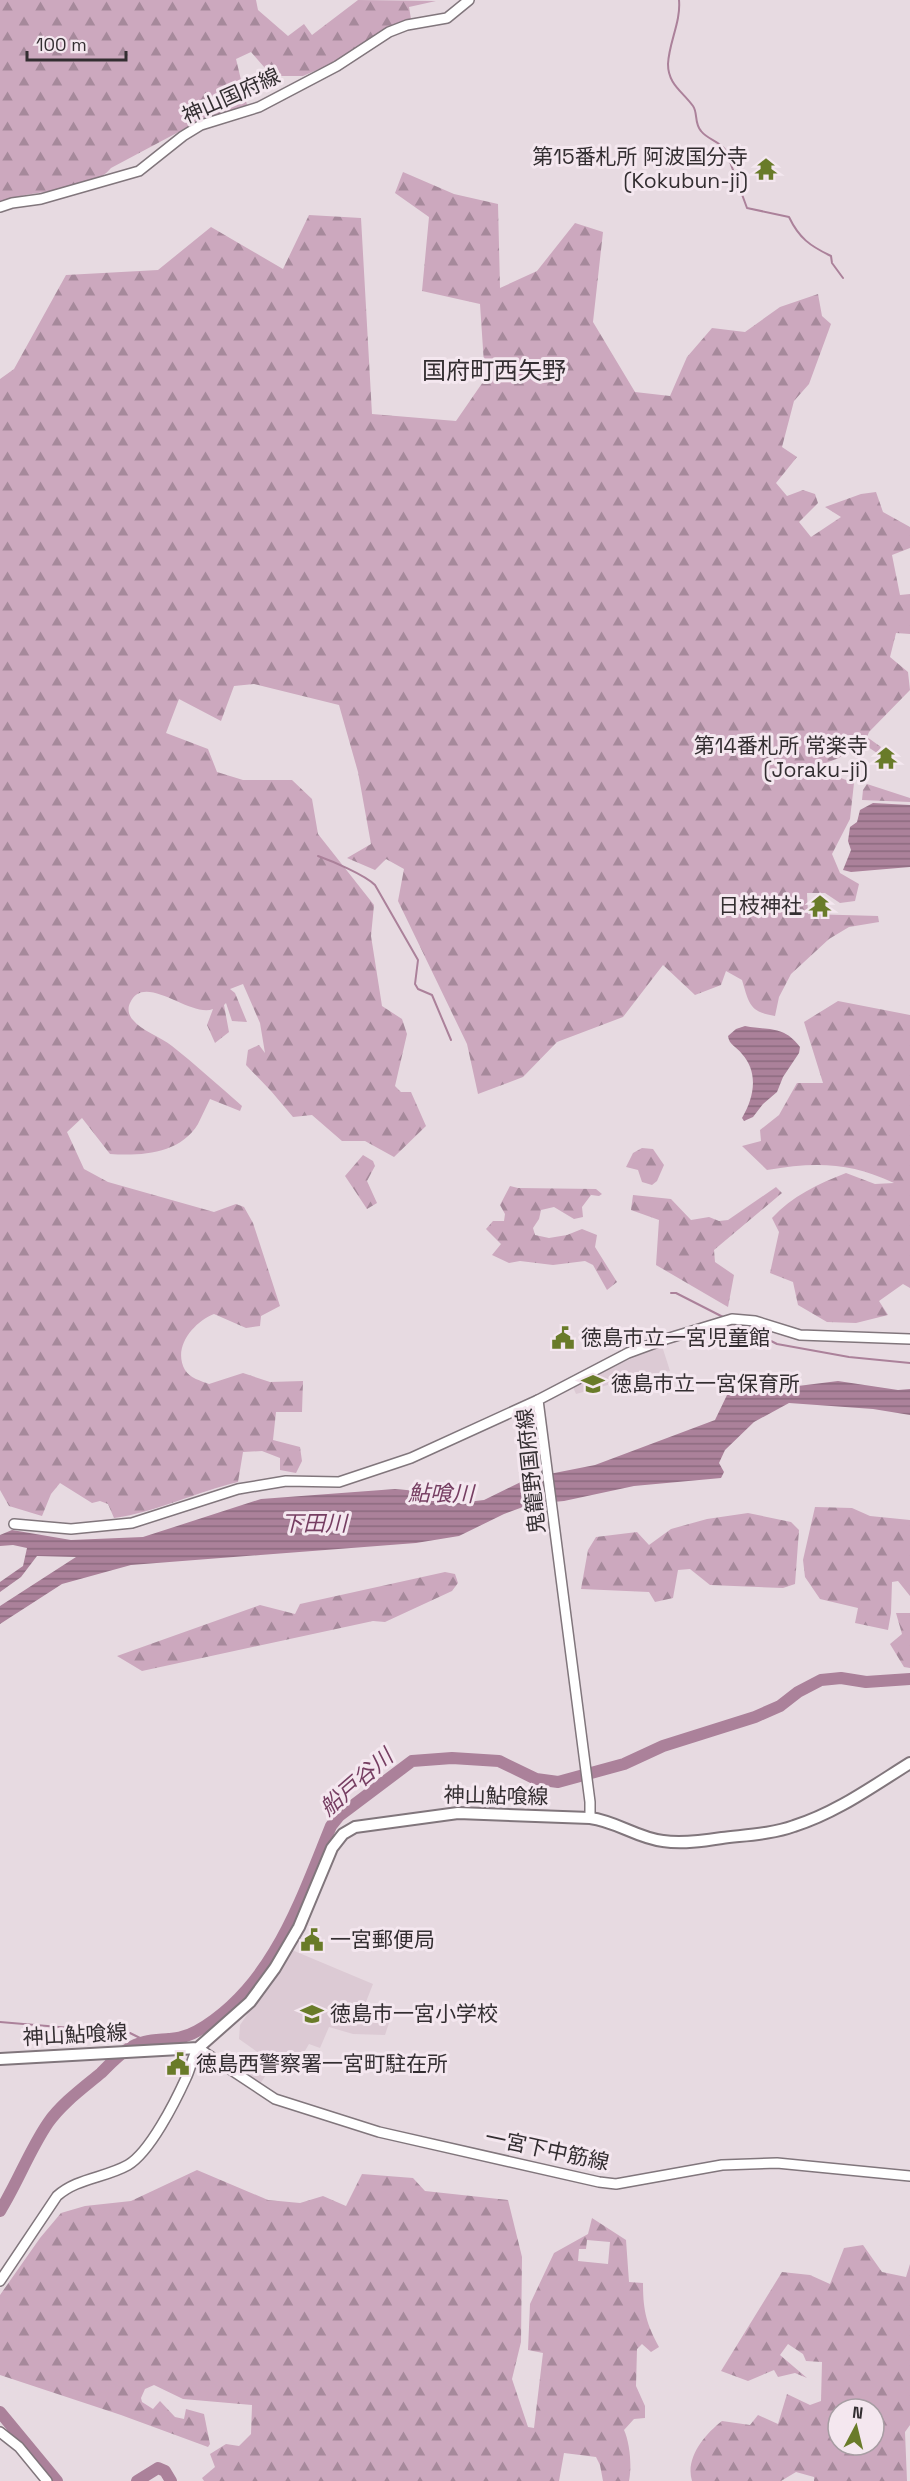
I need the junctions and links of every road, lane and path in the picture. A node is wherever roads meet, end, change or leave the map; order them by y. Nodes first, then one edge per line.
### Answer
1 (469, 0) edge
2 (0, 207) edge
3 (910, 1339) edge
4 (538, 1400) junction
5 (14, 1524) dead end
6 (910, 1763) edge
7 (590, 1818) junction
8 (198, 2048) junction
9 (0, 2059) edge
10 (910, 2176) edge
11 (0, 2281) edge
12 (0, 2432) edge
13 (47, 2481) edge

1 - 2 main road, 神山国府線
3 - 4 main road, 鬼籠野国府線
4 - 5 main road
4 - 7 main road, 鬼籠野国府線
6 - 7 main road, 神山鮎喰線
7 - 8 main road, 神山鮎喰線
8 - 9 main road, 神山鮎喰線
8 - 10 main road, 一宮下中筋線
8 - 11 main road
12 - 13 main road

